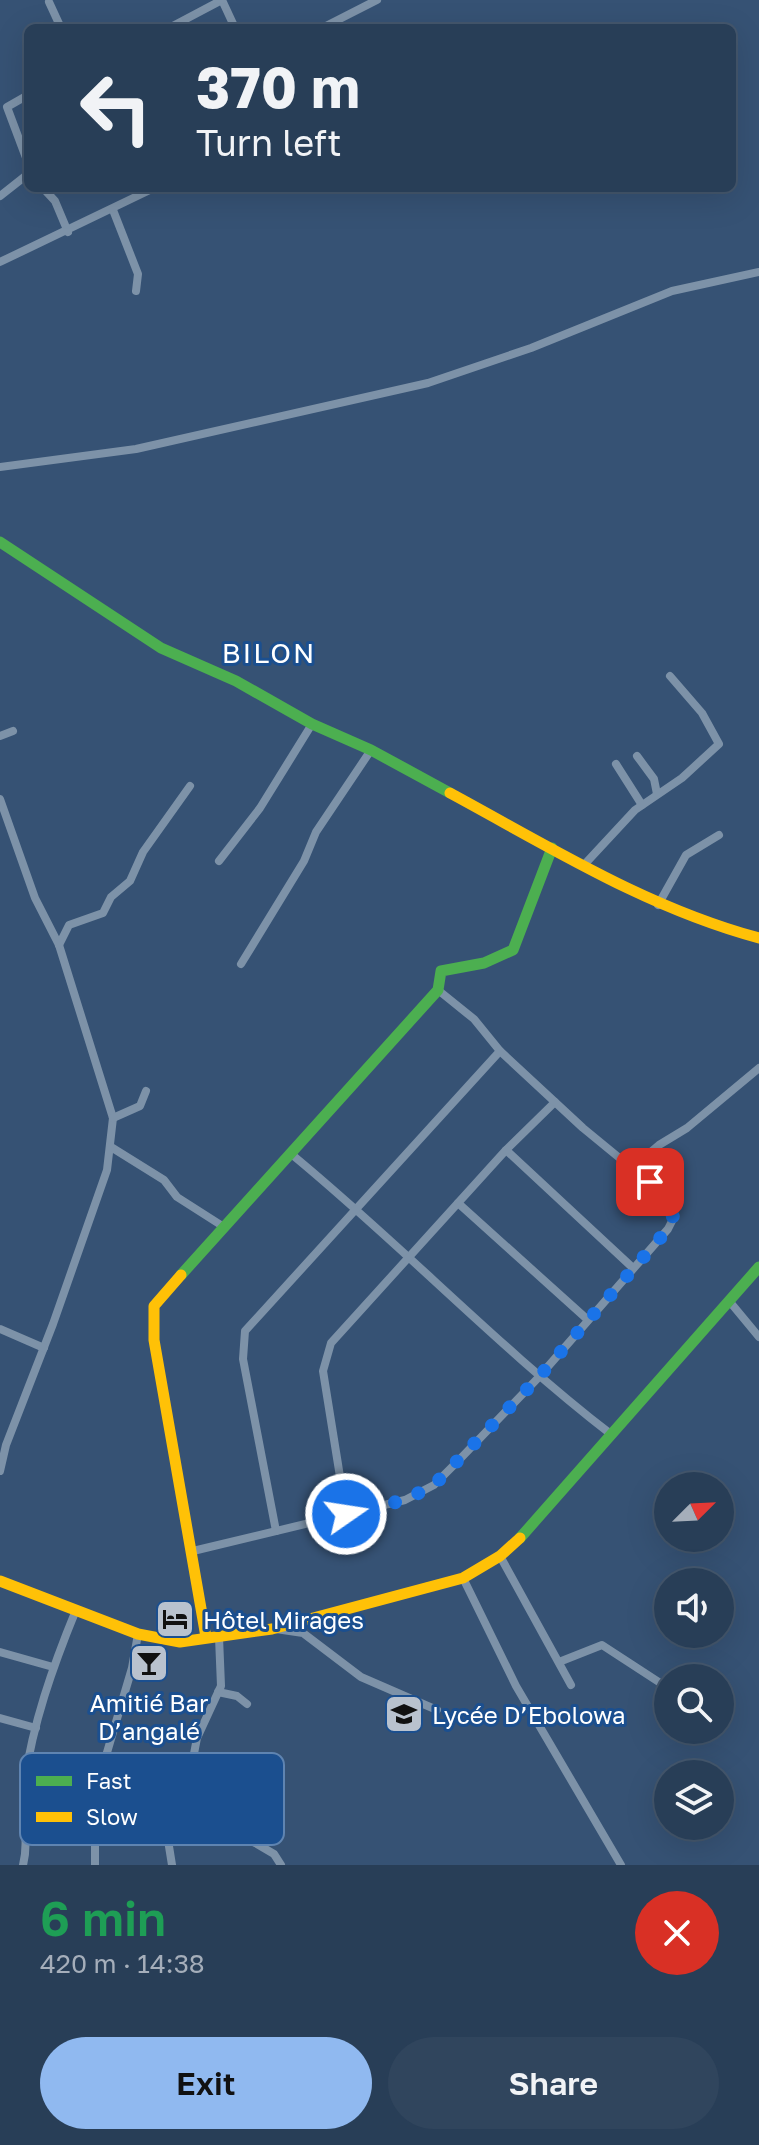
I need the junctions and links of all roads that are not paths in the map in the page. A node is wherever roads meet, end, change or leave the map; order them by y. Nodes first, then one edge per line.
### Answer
1 (222, 0) edge
2 (377, 0) edge
3 (49, 2) dead end
4 (59, 24) edge
5 (177, 24) edge
6 (233, 24) edge
7 (330, 24) edge
8 (24, 97) edge
9 (24, 152) edge
10 (24, 177) edge
11 (47, 192) edge
12 (138, 192) edge
13 (0, 196) edge
14 (113, 210) junction
15 (68, 232) junction
16 (0, 262) edge
17 (759, 272) edge
18 (136, 291) dead end
19 (0, 467) edge
20 (0, 542) edge
21 (670, 676) dead end
22 (312, 724) junction
23 (13, 731) dead end
24 (0, 736) edge
25 (371, 750) junction
26 (637, 756) dead end
27 (616, 764) dead end
28 (190, 786) dead end
29 (657, 794) junction
30 (0, 799) edge
31 (642, 805) junction
32 (719, 835) dead end
33 (552, 848) junction
34 (219, 861) dead end
35 (583, 866) junction
36 (658, 905) junction
37 (759, 938) edge
38 (59, 945) junction
39 (241, 964) dead end
40 (438, 990) junction
41 (500, 1051) junction
42 (759, 1068) edge
43 (146, 1091) dead end
44 (555, 1102) junction
45 (113, 1118) junction
46 (111, 1147) junction
47 (506, 1150) junction
48 (290, 1153) junction
49 (633, 1167) junction
50 (458, 1203) junction
51 (357, 1208) junction
52 (224, 1227) junction
53 (410, 1256) junction
54 (759, 1267) edge
55 (633, 1268) junction
56 (730, 1302) junction
57 (588, 1320) junction
58 (0, 1329) edge
59 (759, 1337) edge
60 (44, 1348) junction
61 (538, 1378) junction
62 (612, 1435) junction
63 (3, 1444) edge
64 (0, 1471) edge
65 (346, 1514) junction
66 (276, 1531) junction
67 (193, 1551) junction
68 (500, 1556) junction
69 (463, 1578) junction
70 (0, 1581) edge
71 (76, 1610) junction
72 (272, 1629) junction
73 (138, 1634) junction
74 (213, 1637) junction
75 (0, 1652) edge
76 (559, 1662) junction
77 (53, 1667) junction
78 (654, 1679) edge
79 (571, 1685) dead end
80 (218, 1692) junction
81 (247, 1704) dead end
82 (437, 1710) dead end
83 (0, 1718) edge
84 (36, 1728) junction
85 (31, 1753) edge
86 (107, 1753) edge
87 (194, 1753) edge
88 (24, 1845) edge
89 (94, 1845) edge
90 (169, 1845) edge
91 (259, 1845) edge
92 (23, 1865) edge
93 (95, 1865) edge
94 (172, 1865) edge
95 (281, 1865) edge
96 (621, 1865) edge

1 - 5 street
1 - 6 street
2 - 7 street
3 - 4 street
8 - 9 street
10 - 13 street
11 - 15 street
12 - 14 street
14 - 15 street
14 - 18 street
15 - 16 street
17 - 19 street
20 - 22 street
21 - 29 street
22 - 25 street
22 - 34 street
23 - 24 street
25 - 33 street
25 - 39 street
26 - 29 street
27 - 31 street
28 - 38 street
29 - 31 street
30 - 38 street
31 - 35 street
32 - 36 street
33 - 35 street
33 - 40 street
35 - 36 street
36 - 37 street
38 - 45 street
40 - 41 street
40 - 48 street
41 - 44 street
41 - 51 street
42 - 49 street
43 - 45 street
44 - 47 street
44 - 49 street
45 - 46 street
46 - 52 street
46 - 60 street
47 - 50 street
47 - 55 street
48 - 51 street
48 - 52 street
49 - 55 street
50 - 53 street
50 - 57 street
51 - 53 street
51 - 66 street
52 - 67 street
53 - 61 street
53 - 65 street
54 - 56 street
55 - 57 street
56 - 59 street
56 - 62 street
57 - 61 street
58 - 60 street
60 - 63 street
61 - 62 street
61 - 65 street
62 - 68 street
63 - 64 street
65 - 66 street
66 - 67 street
67 - 74 street
68 - 69 street
68 - 76 street
69 - 72 street
69 - 96 street
70 - 71 street
71 - 73 street
71 - 77 street
72 - 74 street
72 - 82 street
73 - 74 street
73 - 86 street
74 - 80 street
75 - 77 street
76 - 78 street
76 - 79 street
77 - 84 street
80 - 81 street
80 - 87 street
83 - 84 street
84 - 85 street
88 - 92 street
89 - 93 street
90 - 94 street
91 - 95 street

